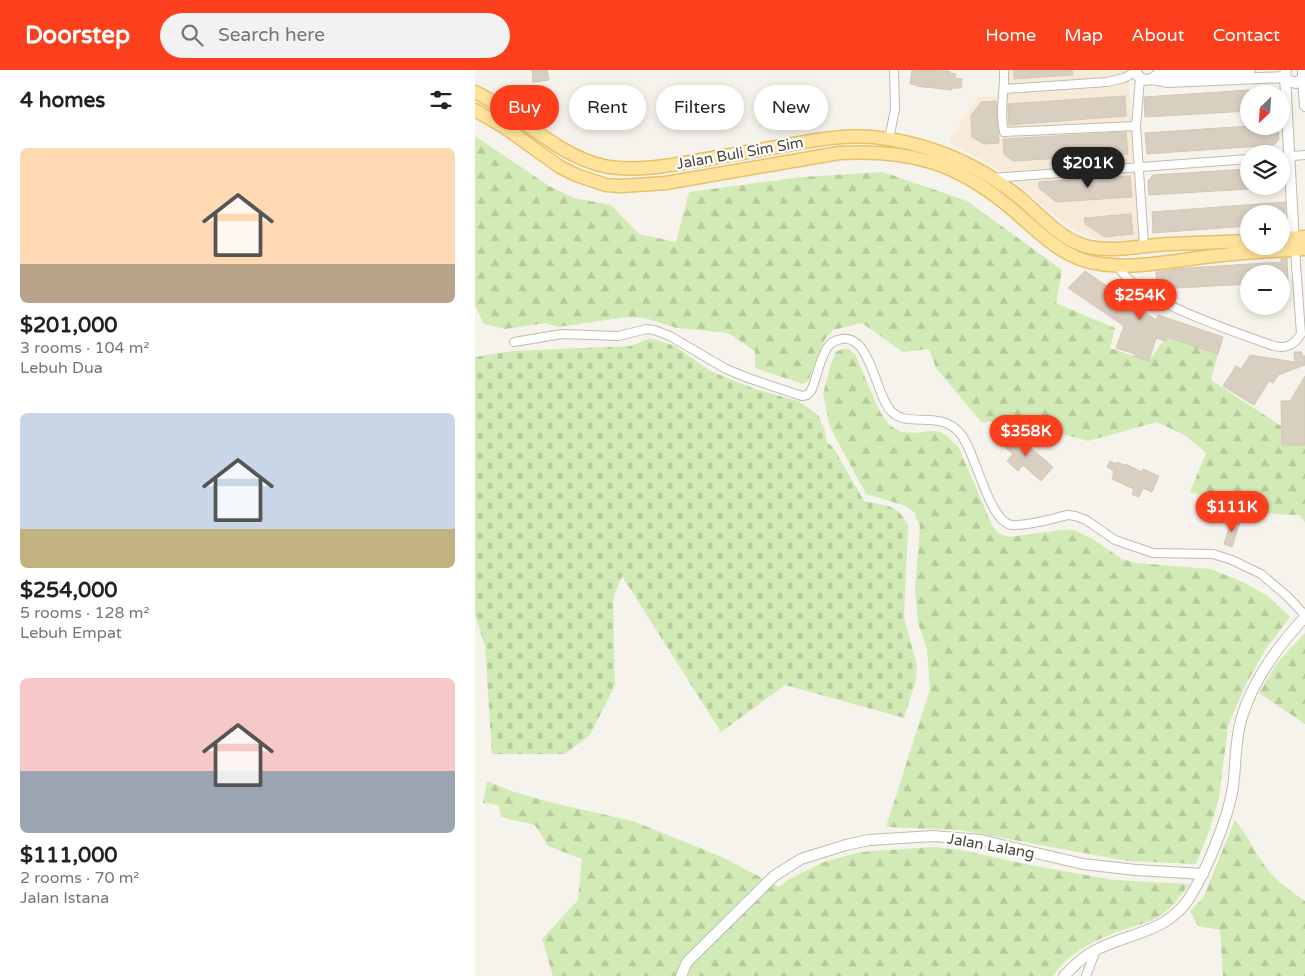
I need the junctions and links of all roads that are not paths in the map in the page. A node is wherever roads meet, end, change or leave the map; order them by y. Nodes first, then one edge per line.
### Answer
1 (894, 70) edge
2 (1004, 70) edge
3 (1250, 70) edge
4 (1137, 74) edge
5 (1156, 74) edge
6 (1285, 74) edge
7 (1304, 75) edge
8 (1005, 89) junction
9 (475, 92) edge
10 (490, 101) edge
11 (1305, 106) edge
12 (475, 110) edge
13 (490, 119) edge
14 (1136, 126) junction
15 (508, 130) edge
16 (536, 130) edge
17 (889, 139) junction
18 (1285, 145) edge
19 (1305, 155) edge
20 (1290, 156) edge
21 (1240, 160) edge
22 (1139, 167) junction
23 (992, 178) junction
24 (1290, 195) edge
25 (1240, 241) edge
26 (1296, 242) edge
27 (1143, 246) junction
28 (1117, 265) junction
29 (1136, 265) junction
30 (1303, 334) edge
31 (514, 342) dead end
32 (1305, 616) edge
33 (1203, 874) junction
34 (1097, 949) junction
35 (681, 976) edge
36 (1064, 976) edge
37 (1086, 976) edge

1 - 17 street
2 - 8 street
3 - 5 street
4 - 5 street
4 - 8 street
4 - 14 street
5 - 6 street
6 - 7 street
6 - 18 street
7 - 11 street
8 - 14 street
9 - 10 main road, Jalan Buli Sim Sim
12 - 13 main road, Jalan Buli Sim Sim
14 - 22 street
15 - 28 main road, Jalan Buli Sim Sim
16 - 17 main road, Jalan Buli Sim Sim
17 - 23 main road, Jalan Buli Sim Sim
19 - 20 street
21 - 22 street
22 - 23 street
22 - 27 street
23 - 27 main road, Jalan Buli Sim Sim
24 - 26 street
25 - 27 main road, Jalan Buli Sim Sim
26 - 29 main road, Jalan Buli Sim Sim
26 - 30 street
27 - 29 main road
28 - 29 main road, Jalan Buli Sim Sim
28 - 30 street
31 - 32 street
32 - 33 street
33 - 34 street
33 - 35 street, Jalan Lalang
34 - 36 street
34 - 37 street

